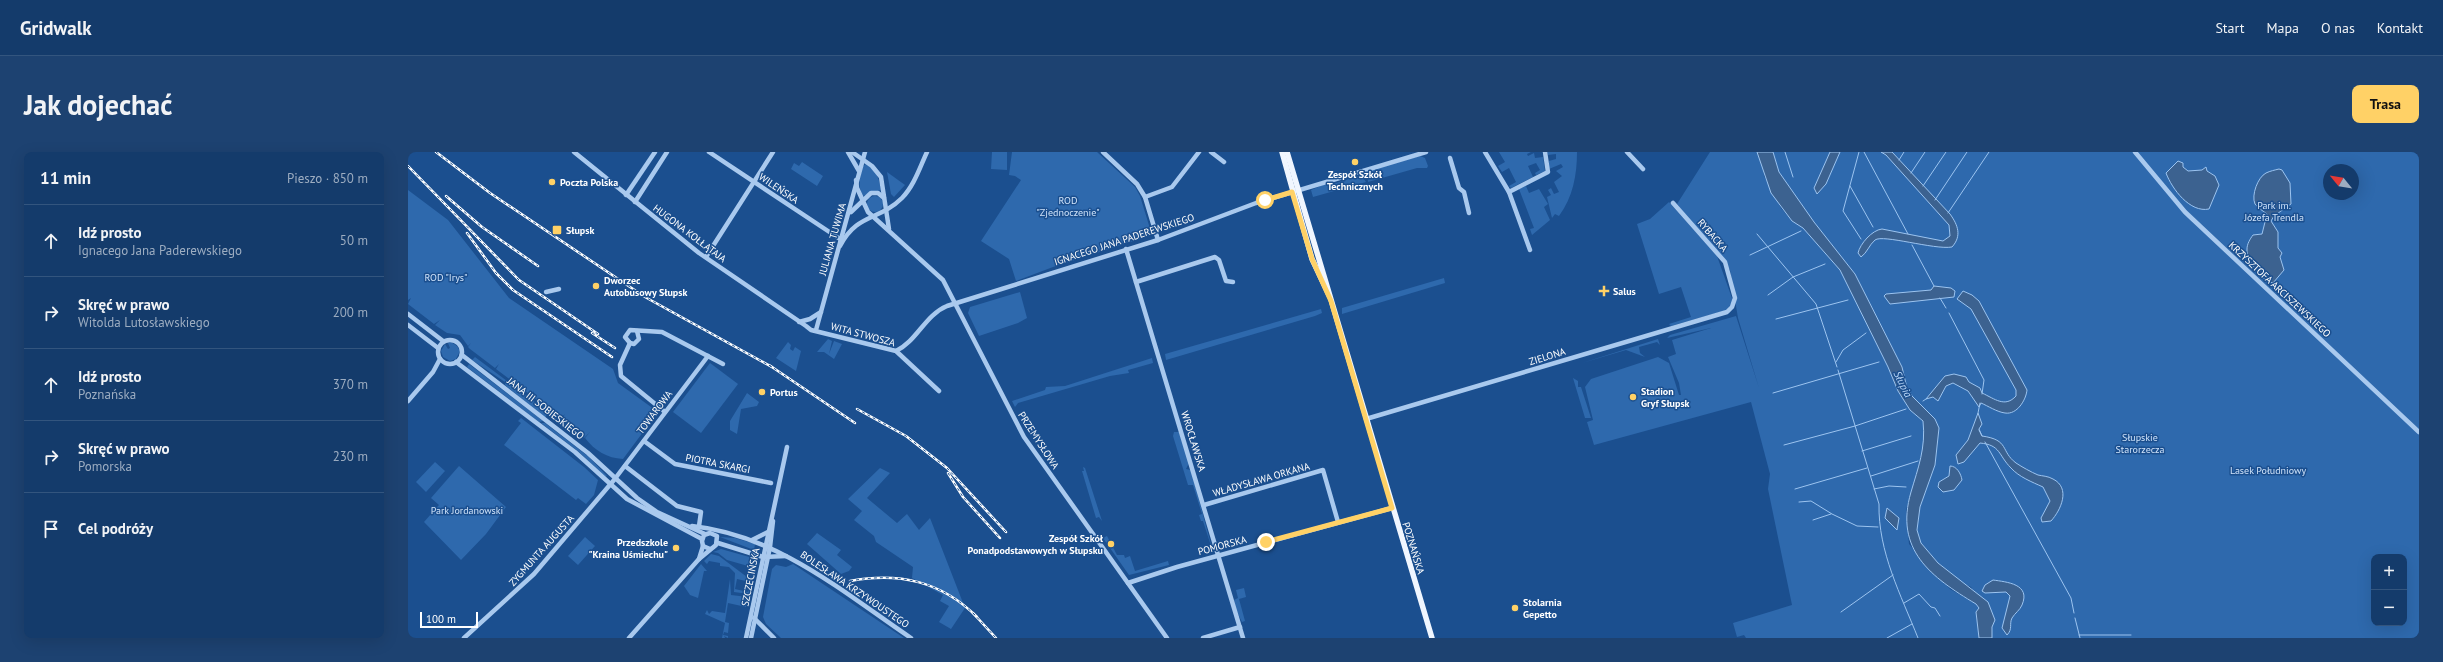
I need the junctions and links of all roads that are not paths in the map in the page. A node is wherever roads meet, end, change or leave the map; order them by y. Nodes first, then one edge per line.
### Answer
1 (574, 152) edge
2 (655, 152) edge
3 (667, 152) edge
4 (709, 152) edge
5 (773, 152) edge
6 (848, 152) edge
7 (852, 152) edge
8 (865, 152) edge
9 (927, 152) edge
10 (1103, 152) edge
11 (1199, 152) edge
12 (1211, 152) edge
13 (1282, 152) edge
14 (1287, 152) edge
15 (1426, 152) edge
16 (1484, 152) edge
17 (1545, 152) edge
18 (1627, 152) edge
19 (2135, 152) edge
20 (1450, 158) dead end
21 (863, 159) junction
22 (1224, 162) dead end
23 (1643, 169) dead end
24 (859, 171) junction
25 (856, 180) junction
26 (754, 182) junction
27 (1295, 191) junction
28 (1509, 192) junction
29 (626, 195) junction
30 (1145, 197) junction
31 (884, 198) junction
32 (862, 199) junction
33 (635, 202) junction
34 (1673, 203) dead end
35 (886, 210) junction
36 (1469, 213) dead end
37 (849, 215) junction
38 (874, 216) junction
39 (890, 231) junction
40 (840, 239) junction
41 (1158, 240) junction
42 (1126, 249) junction
43 (838, 250) junction
44 (1530, 250) dead end
45 (706, 257) junction
46 (1136, 282) junction
47 (1233, 282) dead end
48 (558, 289) dead end
49 (546, 292) dead end
50 (956, 304) junction
51 (1732, 307) joint
52 (821, 312) junction
53 (408, 314) edge
54 (799, 322) junction
55 (408, 325) edge
56 (816, 330) junction
57 (637, 331) junction
58 (444, 341) junction
59 (630, 343) junction
60 (438, 348) junction
61 (896, 351) junction
62 (462, 355) junction
63 (708, 356) junction
64 (440, 359) junction
65 (456, 362) junction
66 (446, 363) junction
67 (723, 364) dead end
68 (433, 372) junction
69 (939, 391) dead end
70 (408, 401) edge
71 (665, 412) junction
72 (1366, 419) junction
73 (2419, 432) edge
74 (644, 441) junction
75 (787, 447) dead end
76 (625, 466) junction
77 (614, 480) junction
78 (771, 483) dead end
79 (610, 485) junction
80 (1204, 504) junction
81 (1392, 508) junction
82 (773, 520) junction
83 (1338, 522) junction
84 (688, 525) junction
85 (699, 526) junction
86 (768, 532) junction
87 (705, 534) junction
88 (732, 534) junction
89 (716, 536) junction
90 (702, 539) junction
91 (752, 540) junction
92 (718, 543) junction
93 (704, 546) junction
94 (768, 546) junction
95 (710, 549) junction
96 (788, 555) junction
97 (1219, 555) junction
98 (763, 557) junction
99 (768, 557) junction
100 (699, 559) junction
101 (1128, 583) junction
102 (751, 616) junction
103 (756, 620) junction
104 (1240, 627) junction
105 (464, 638) edge
106 (629, 638) edge
107 (746, 638) edge
108 (751, 638) edge
109 (774, 638) edge
110 (911, 638) edge
111 (1167, 638) edge
112 (1203, 638) edge
113 (1243, 638) edge
114 (1432, 638) edge

1 - 29 street, HUGONA KOŁŁĄTAJA
2 - 29 street
3 - 33 street
4 - 26 street, WILEŃSKA
5 - 26 street
6 - 24 street
7 - 21 street
8 - 21 street, JULIANA TUWIMA
9 - 35 street
10 - 30 street
11 - 30 street
12 - 22 street
13 - 27 main road
14 - 27 main road
15 - 27 street, IGNACEGO JANA PADEREWSKIEGO
16 - 28 street
17 - 28 street
18 - 23 street
19 - 73 street, KRZYSZTOFA ARCISZEWSKIEGO
20 - 36 street
21 - 24 street, JULIANA TUWIMA
21 - 31 street
24 - 25 street, JULIANA TUWIMA
25 - 32 street
25 - 37 street, JULIANA TUWIMA
26 - 40 street, WILEŃSKA
26 - 45 street
27 - 41 street, IGNACEGO JANA PADEREWSKIEGO
27 - 72 main road, POZNAŃSKA
28 - 44 street
29 - 33 street, HUGONA KOŁŁĄTAJA
30 - 41 street
31 - 32 street
31 - 35 street
32 - 37 street
32 - 38 street
33 - 45 street, HUGONA KOŁŁĄTAJA
34 - 51 street, RYBACKA
35 - 38 street
35 - 39 street
37 - 40 street, JULIANA TUWIMA
38 - 39 street, PRZEMYSŁOWA
38 - 43 street
39 - 50 street, PRZEMYSŁOWA
40 - 43 street, JULIANA TUWIMA
41 - 42 street, IGNACEGO JANA PADEREWSKIEGO
42 - 46 street, WROCŁAWSKA
42 - 50 street, IGNACEGO JANA PADEREWSKIEGO
43 - 52 street, JULIANA TUWIMA
45 - 54 street, HUGONA KOŁŁĄTAJA
46 - 47 street
46 - 80 street, WROCŁAWSKA
48 - 49 street
50 - 61 street, IGNACEGO JANA PADEREWSKIEGO
50 - 101 street, PRZEMYSŁOWA
51 - 72 street, ZIELONA
52 - 54 street
52 - 56 street, JULIANA TUWIMA
53 - 58 street
54 - 56 street, HUGONA KOŁŁĄTAJA
55 - 60 street
56 - 61 street, WITA STWOSZA
57 - 59 street
57 - 59 street
57 - 63 street
58 - 60 street
58 - 62 street
59 - 71 street
60 - 64 street
61 - 69 street, WITA STWOSZA
62 - 65 street
62 - 77 street, JANA III SOBIESKIEGO
63 - 67 street
63 - 71 street, TOWAROWA
64 - 66 street
64 - 68 street
65 - 66 street
65 - 79 street, JANA III SOBIESKIEGO
66 - 68 street
68 - 70 street
71 - 74 street, TOWAROWA
72 - 81 main road, POZNAŃSKA
74 - 76 street, TOWAROWA
74 - 78 street, PIOTRA SKARGI
75 - 82 street, SZCZECIŃSKA
76 - 77 street, TOWAROWA
76 - 85 street
77 - 79 street
77 - 84 street, JANA III SOBIESKIEGO
79 - 90 street, JANA III SOBIESKIEGO
79 - 105 street, ZYGMUNTA AUGUSTA
80 - 83 street, WŁADYSŁAWA ORKANA
80 - 97 street, WROCŁAWSKA
81 - 83 street, POMORSKA
81 - 114 main road, POZNAŃSKA
82 - 86 street, SZCZECIŃSKA
82 - 94 street, SZCZECIŃSKA
83 - 97 street, POMORSKA
84 - 85 street, JANA III SOBIESKIEGO
84 - 87 street, JANA III SOBIESKIEGO
85 - 88 street, JANA III SOBIESKIEGO
86 - 91 street
86 - 94 street, SZCZECIŃSKA
87 - 89 street
87 - 90 street
88 - 89 street, JANA III SOBIESKIEGO
88 - 91 street, JANA III SOBIESKIEGO
89 - 92 street
90 - 93 street
91 - 94 street, JANA III SOBIESKIEGO
92 - 95 street
92 - 98 street
93 - 95 street
93 - 100 street
94 - 96 street, BOLESŁAWA KRZYWOUSTEGO
94 - 98 street, SZCZECIŃSKA
94 - 99 street, SZCZECIŃSKA
95 - 100 street
96 - 99 street, BOLESŁAWA KRZYWOUSTEGO
96 - 110 street, BOLESŁAWA KRZYWOUSTEGO
97 - 101 street, POMORSKA
97 - 104 street, WROCŁAWSKA
98 - 99 street, BOLESŁAWA KRZYWOUSTEGO
98 - 102 street, SZCZECIŃSKA
99 - 103 street, SZCZECIŃSKA
100 - 106 street
101 - 111 street, PRZEMYSŁOWA
102 - 103 street
102 - 107 street, SZCZECIŃSKA
103 - 108 street, SZCZECIŃSKA
103 - 109 street
104 - 112 street
104 - 113 street, WROCŁAWSKA

